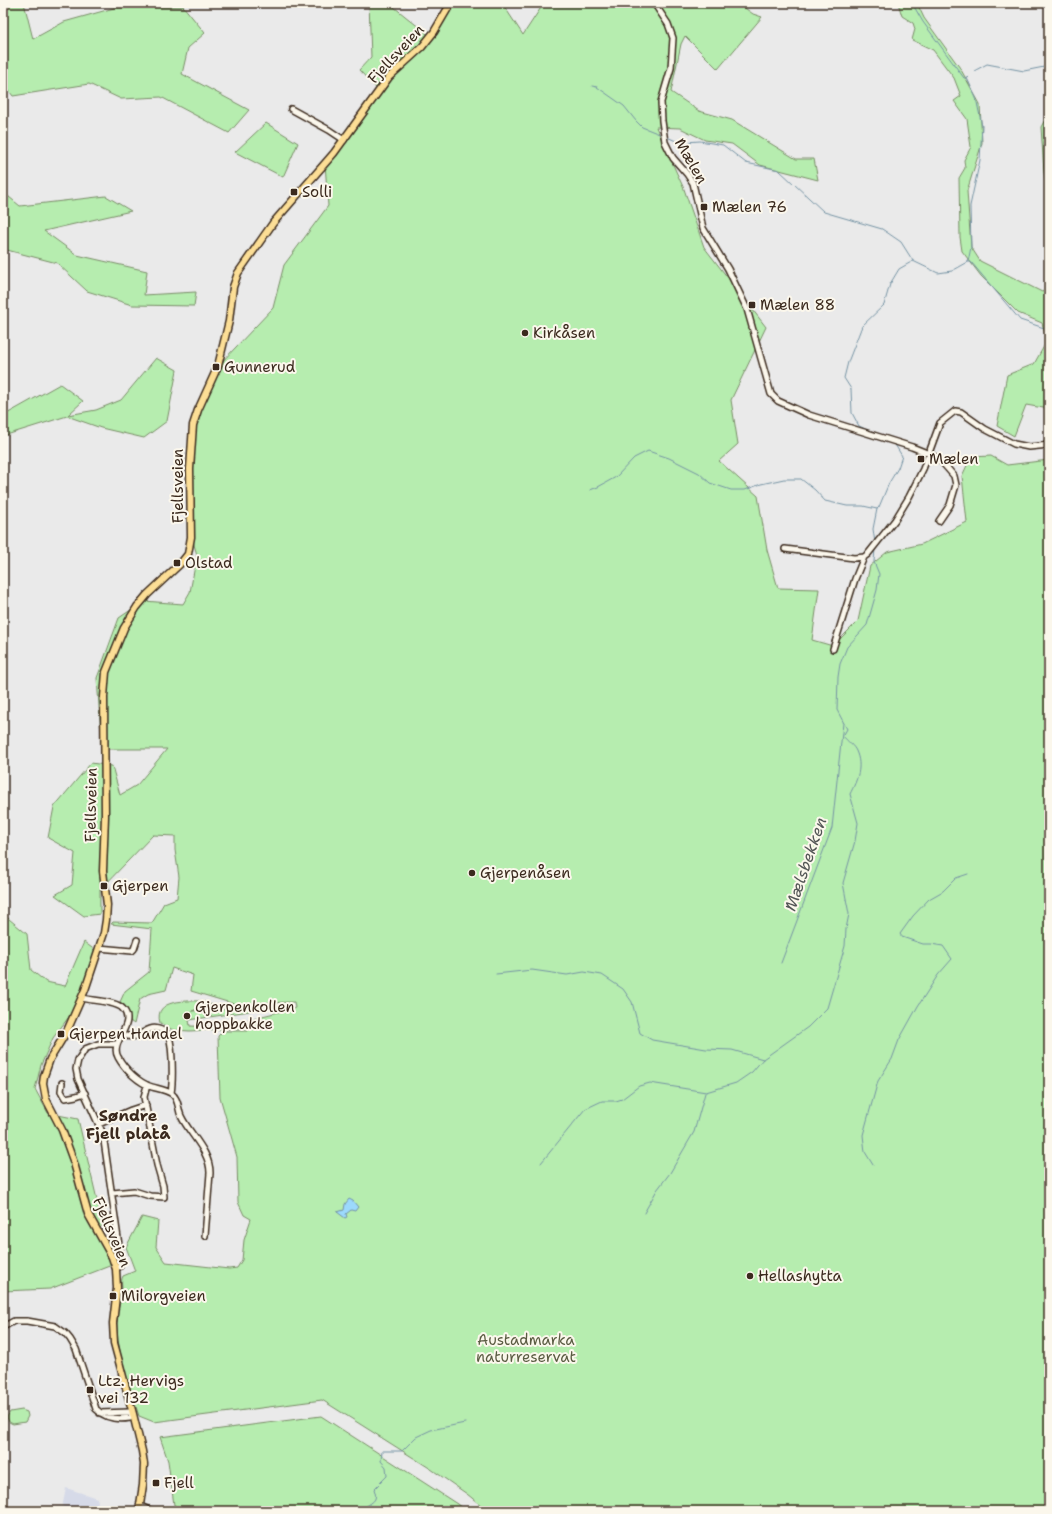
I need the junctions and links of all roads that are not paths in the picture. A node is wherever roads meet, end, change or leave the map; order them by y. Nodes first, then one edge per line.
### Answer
1 (451, 3) edge
2 (654, 3) edge
3 (291, 109) dead end
4 (344, 140) junction
5 (1049, 445) edge
6 (929, 453) junction
7 (938, 521) dead end
8 (785, 549) dead end
9 (864, 557) junction
10 (833, 649) dead end
11 (137, 940) dead end
12 (99, 948) junction
13 (82, 998) junction
14 (122, 1035) junction
15 (117, 1044) junction
16 (62, 1082) dead end
17 (147, 1085) junction
18 (85, 1093) junction
19 (171, 1093) junction
20 (146, 1105) junction
21 (99, 1124) junction
22 (112, 1193) junction
23 (205, 1236) dead end
24 (116, 1269) junction
25 (3, 1327) edge
26 (133, 1414) junction
27 (139, 1509) edge
28 (152, 1511) edge

1 - 4 main road, Fjellsveien
2 - 6 street, Mælen
3 - 4 street
4 - 12 main road, Fjellsveien
5 - 6 street
6 - 7 street, Mælen
6 - 9 street
8 - 9 street
9 - 10 street
11 - 12 street
12 - 13 main road, Fjellsveien
13 - 14 street
13 - 24 main road, Fjellsveien
14 - 15 street
14 - 19 street
15 - 17 street
15 - 18 street
16 - 18 street
17 - 19 street
17 - 20 street
18 - 21 street
19 - 23 street
20 - 21 street
20 - 22 street
21 - 22 street
22 - 24 street
24 - 26 main road, Fjellsveien
25 - 26 street
26 - 27 main road, Fjellsveien
27 - 28 street

